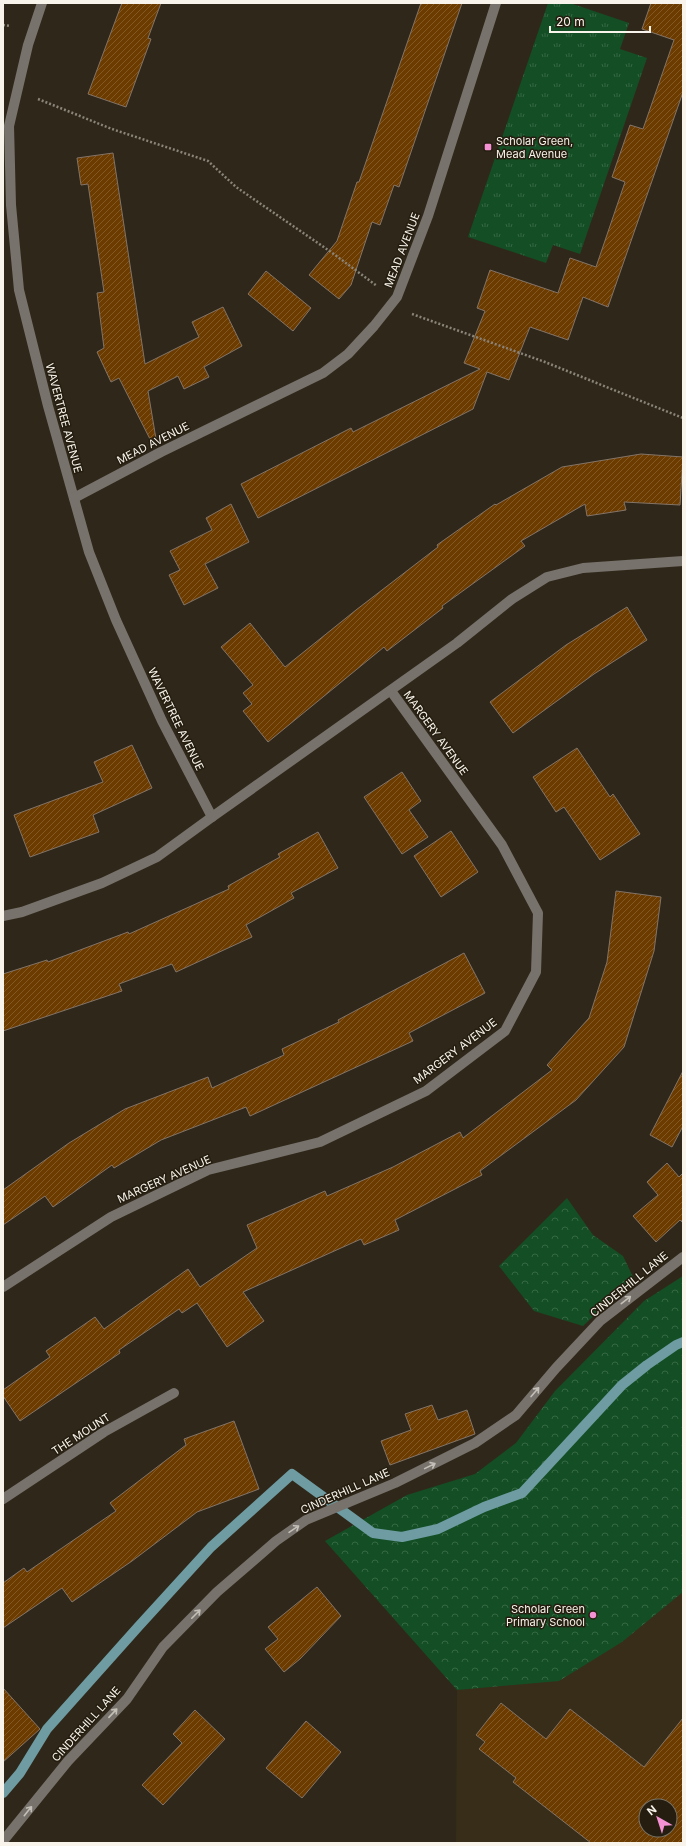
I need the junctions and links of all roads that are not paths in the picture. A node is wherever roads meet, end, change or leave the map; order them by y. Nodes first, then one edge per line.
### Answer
1 (42, 3) edge
2 (496, 3) edge
3 (74, 498) junction
4 (683, 561) edge
5 (391, 691) junction
6 (212, 817) junction
7 (3, 916) edge
8 (683, 1257) edge
9 (3, 1287) edge
10 (174, 1393) dead end
11 (3, 1499) edge
12 (3, 1842) edge

1 - 3 street, WAVERTREE AVENUE
2 - 3 street, MEAD AVENUE
3 - 6 street, WAVERTREE AVENUE
4 - 5 street, MARGERY AVENUE
5 - 6 street, MARGERY AVENUE
5 - 9 street, MARGERY AVENUE
6 - 7 street, MARGERY AVENUE
12 -> 8 street, CINDERHILL LANE
10 - 11 street, THE MOUNT

